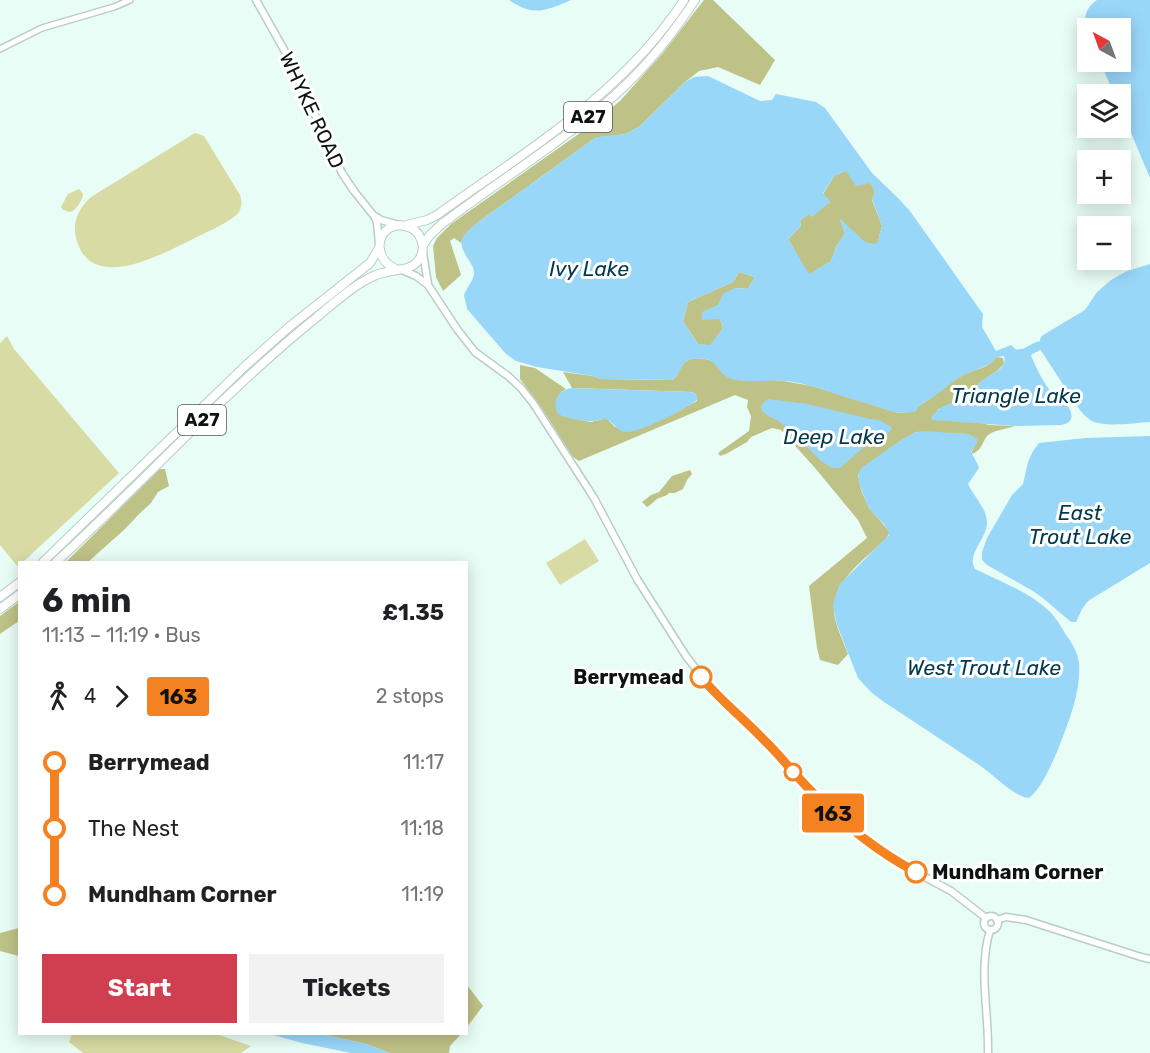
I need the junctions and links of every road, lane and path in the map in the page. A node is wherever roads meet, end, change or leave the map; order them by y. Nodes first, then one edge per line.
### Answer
1 (130, 0) edge
2 (256, 0) edge
3 (684, 0) edge
4 (694, 0) edge
5 (0, 49) edge
6 (374, 216) junction
7 (403, 226) junction
8 (379, 246) junction
9 (423, 249) junction
10 (399, 269) junction
11 (428, 285) junction
12 (44, 561) edge
13 (57, 561) edge
14 (18, 584) edge
15 (18, 596) edge
16 (0, 597) edge
17 (0, 609) edge
18 (986, 918) junction
19 (998, 920) junction
20 (990, 930) junction
21 (1150, 958) edge
22 (988, 1053) edge

1 - 5 street
2 - 6 main road, WHYKE ROAD
3 - 7 highway, A27
4 - 9 highway, A27
6 - 7 main road
6 - 8 main road, WHYKE ROAD
7 - 8 highway
7 - 9 highway
8 - 10 highway
8 - 12 highway, A27
9 - 10 highway
9 - 11 main road
10 - 11 main road
10 - 13 highway, A27
11 - 18 main road
14 - 16 highway
15 - 17 highway
18 - 19 main road
18 - 20 main road
19 - 20 main road
19 - 21 main road
20 - 22 main road

